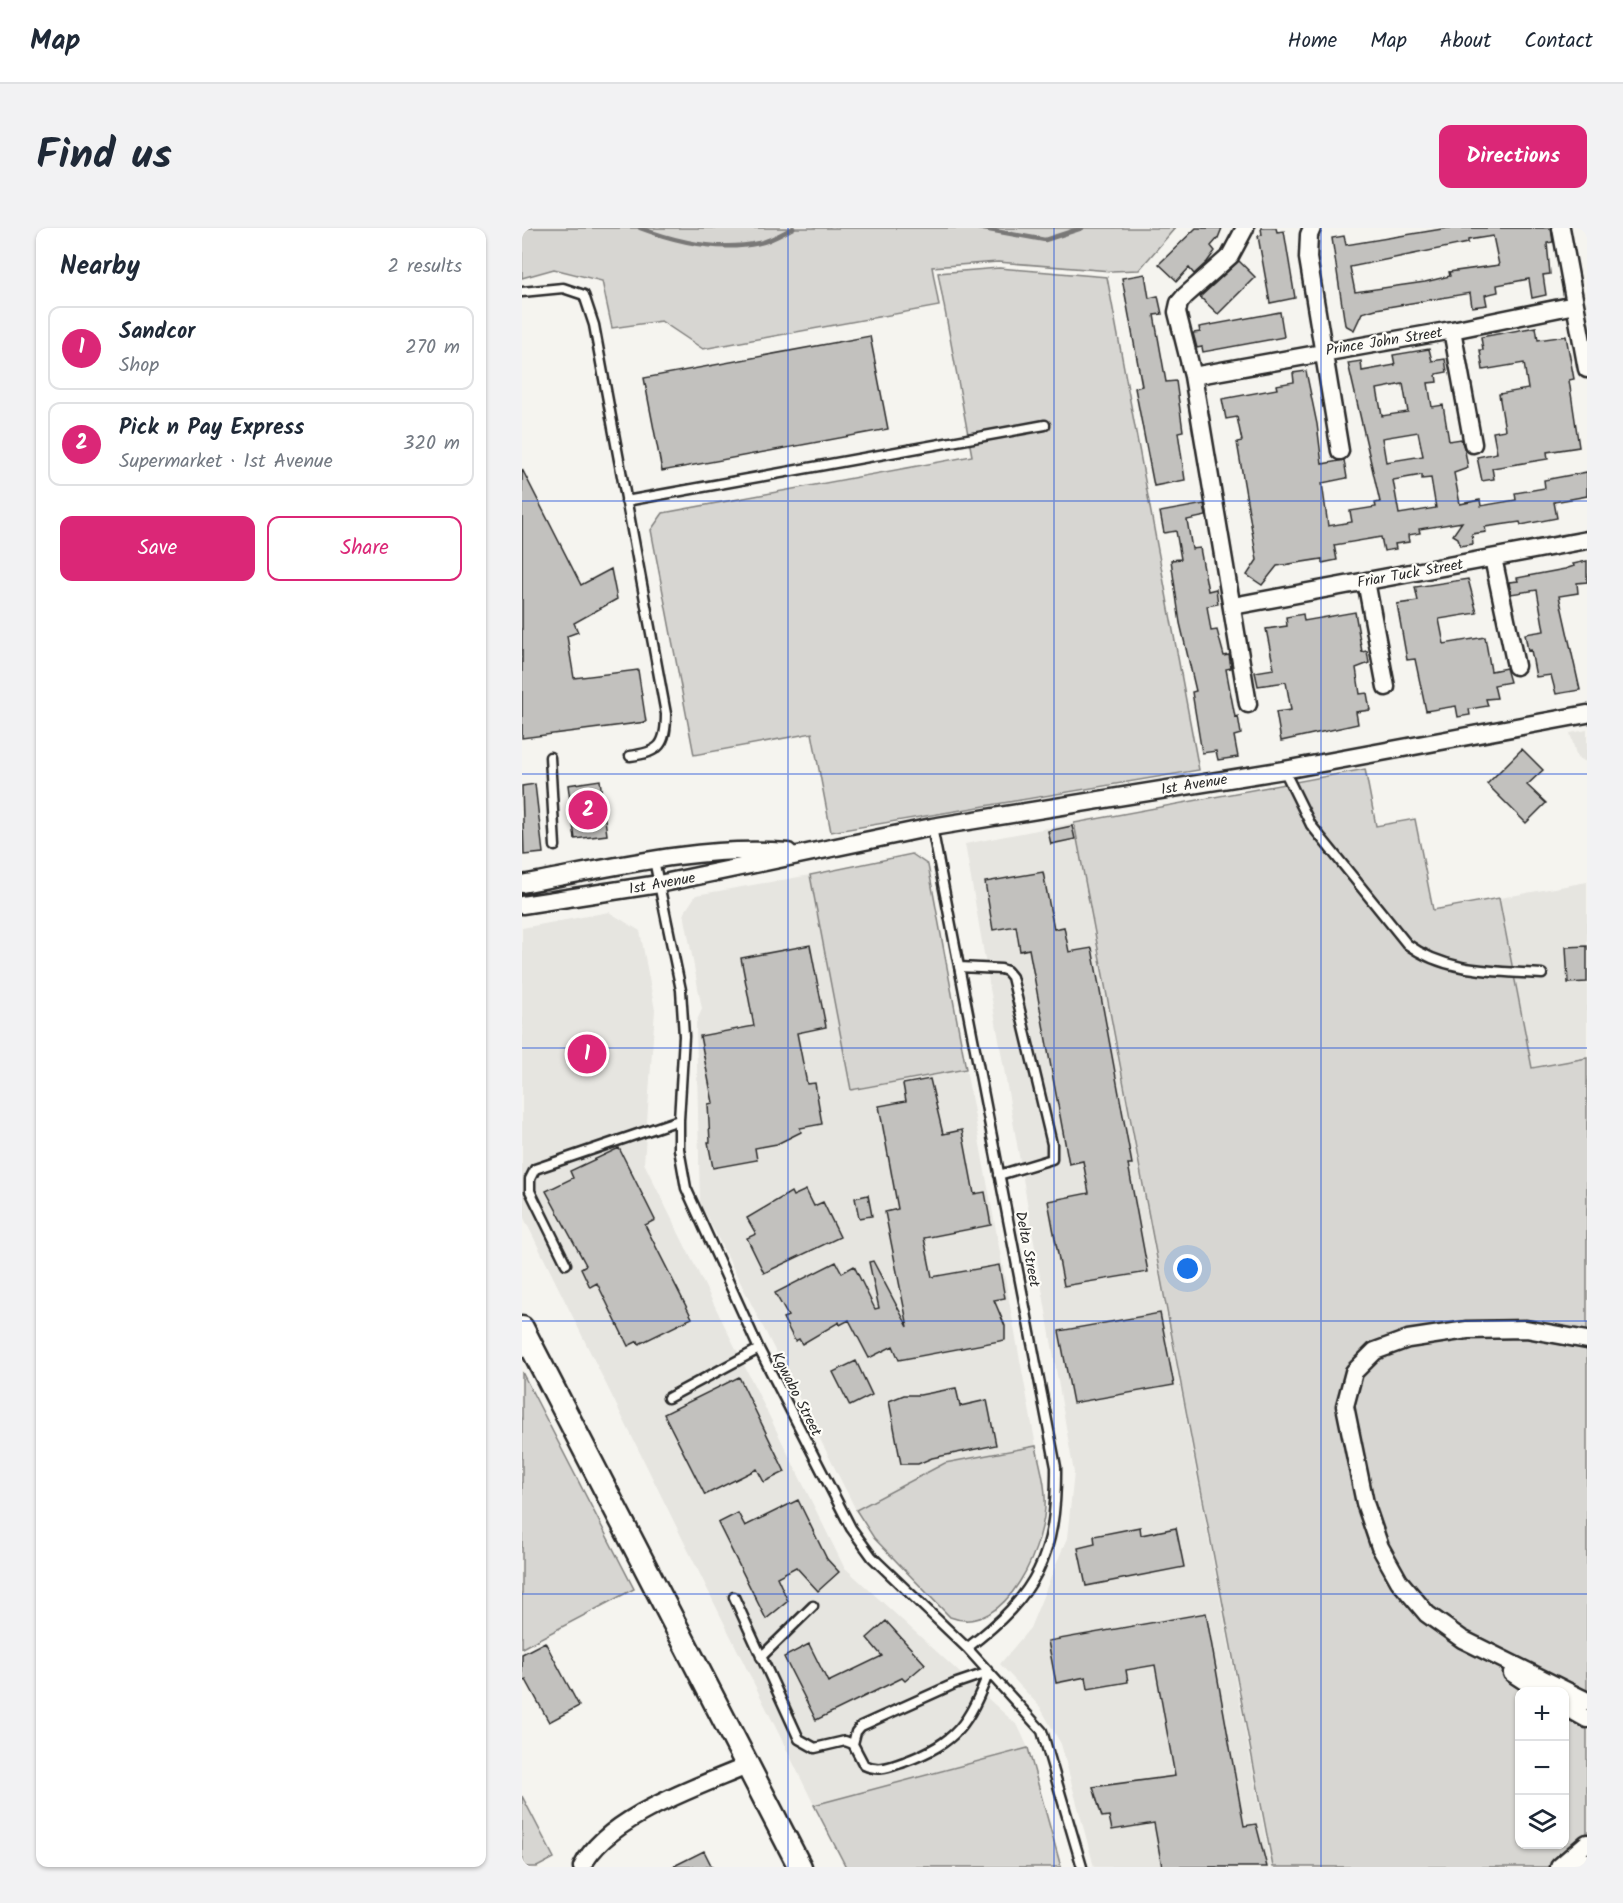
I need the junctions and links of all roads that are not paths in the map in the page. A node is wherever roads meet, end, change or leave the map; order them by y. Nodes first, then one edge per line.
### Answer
1 (1245, 228) edge
2 (1312, 228) edge
3 (1561, 228) edge
4 (522, 292) edge
5 (1575, 305) junction
6 (1452, 330) junction
7 (1323, 351) junction
8 (1587, 369) edge
9 (1193, 376) junction
10 (1045, 425) dead end
11 (1473, 444) dead end
12 (1340, 451) dead end
13 (626, 501) junction
14 (1587, 540) edge
15 (1493, 558) junction
16 (1366, 581) junction
17 (1233, 606) junction
18 (1516, 666) dead end
19 (1386, 687) dead end
20 (1248, 704) dead end
21 (1584, 717) edge
22 (630, 756) dead end
23 (550, 757) dead end
24 (1284, 770) junction
25 (932, 827) junction
26 (555, 846) dead end
27 (801, 854) junction
28 (654, 860) junction
29 (522, 884) edge
30 (659, 884) junction
31 (522, 905) edge
32 (959, 967) junction
33 (1542, 974) dead end
34 (678, 1120) junction
35 (999, 1175) junction
36 (566, 1264) dead end
37 (522, 1328) edge
38 (1587, 1340) edge
39 (759, 1349) junction
40 (668, 1398) dead end
41 (734, 1597) dead end
42 (813, 1606) dead end
43 (967, 1648) junction
44 (761, 1657) junction
45 (1502, 1661) junction
46 (988, 1672) junction
47 (1533, 1687) edge
48 (1587, 1701) edge
49 (1569, 1709) edge
50 (1587, 1719) edge
51 (853, 1744) junction
52 (747, 1766) junction
53 (1587, 1843) edge
54 (1587, 1862) edge
55 (582, 1867) edge
56 (800, 1867) edge
57 (1082, 1867) edge
58 (1559, 1867) edge
59 (1581, 1867) edge

1 - 9 street
2 - 7 street
3 - 5 street
4 - 13 lane
5 - 6 street, Prince John Street
5 - 8 street
6 - 7 street, Prince John Street
6 - 11 street
7 - 9 street, Prince John Street
7 - 12 street
9 - 17 street
10 - 13 lane
13 - 22 lane
14 - 15 street, Friar Tuck Street
15 - 16 street, Friar Tuck Street
15 - 18 street
16 - 17 street, Friar Tuck Street
16 - 19 street
17 - 20 street
21 - 24 street, 1st Avenue
23 - 26 lane
24 - 25 street, 1st Avenue
24 - 33 lane
25 - 27 street, 1st Avenue
25 - 32 lane, Delta Street
27 - 28 street, 1st Avenue
27 - 30 street, 1st Avenue
28 - 29 street, 1st Avenue
28 - 30 lane, Kgwabo Street
30 - 31 street, 1st Avenue
30 - 34 lane, Kgwabo Street
32 - 35 lane, Delta Street
32 - 35 lane
34 - 36 lane
34 - 39 lane, Kgwabo Street
35 - 43 lane, Delta Street
37 - 52 main road
38 - 45 street
39 - 40 lane
39 - 43 lane, Kgwabo Street
41 - 44 lane
42 - 44 lane
43 - 46 lane, Kgwabo Street
44 - 51 lane
45 - 47 street
45 - 48 street
46 - 51 lane
46 - 51 lane
46 - 57 lane, Kgwabo Street
49 - 50 street
52 - 55 street
52 - 56 main road
53 - 58 street
54 - 59 street

